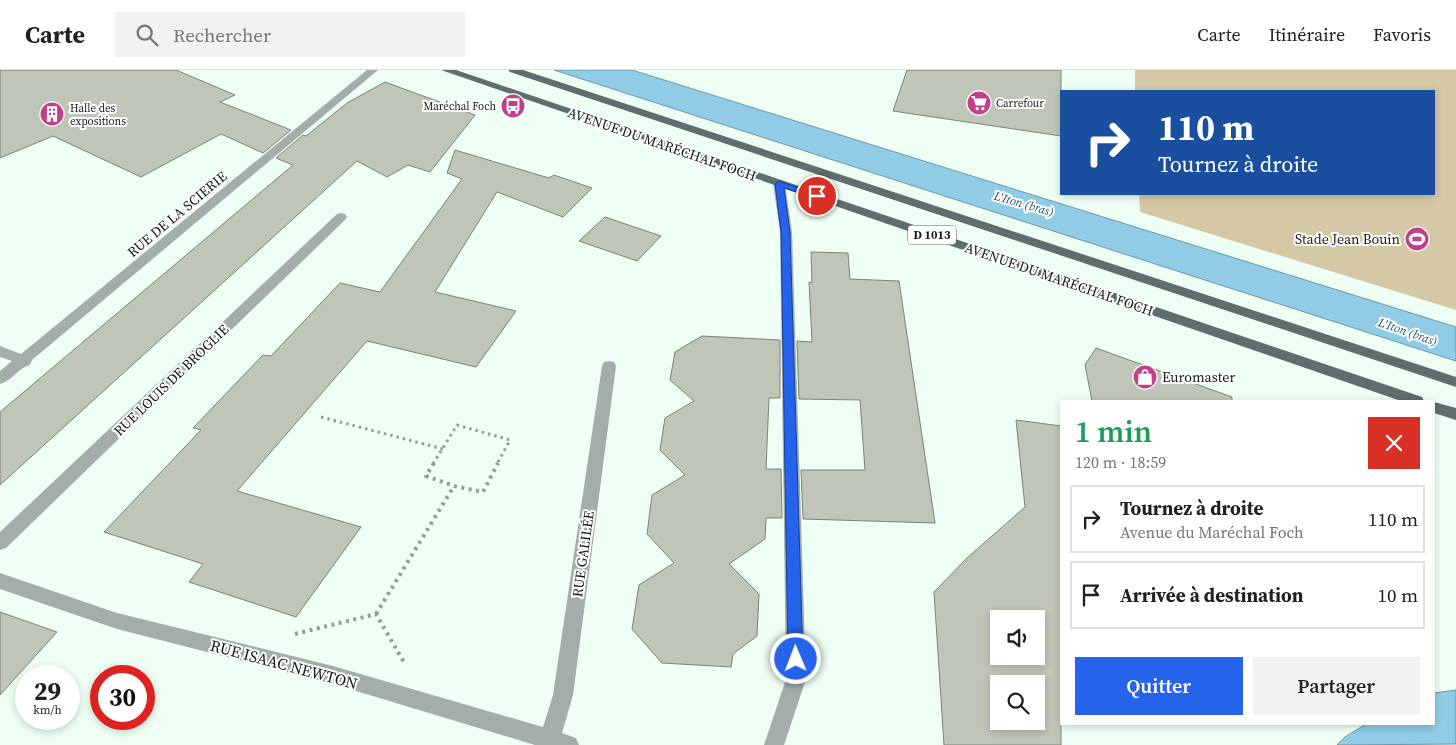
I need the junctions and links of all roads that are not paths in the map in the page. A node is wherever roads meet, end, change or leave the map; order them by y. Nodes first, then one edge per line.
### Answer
1 (373, 70) edge
2 (446, 70) edge
3 (513, 70) edge
4 (779, 184) junction
5 (341, 216) dead end
6 (0, 351) edge
7 (24, 361) junction
8 (609, 366) dead end
9 (0, 379) edge
10 (1456, 382) edge
11 (1415, 400) edge
12 (1435, 407) edge
13 (1456, 414) edge
14 (0, 544) edge
15 (0, 580) edge
16 (550, 739) junction
17 (569, 745) edge
18 (774, 745) edge

1 - 7 street, RUE DE LA SCIERIE
2 - 4 main road, AVENUE DU MARÉCHAL FOCH / D 1013
3 - 10 main road, AVENUE DU MARÉCHAL FOCH / D 1013
4 - 11 main road, AVENUE DU MARÉCHAL FOCH / D 1013
4 - 18 street
5 - 14 street, RUE LOUIS DE BROGLIE
6 - 7 street
7 - 9 street, RUE DE LA SCIERIE
8 - 16 street, RUE GALILÉE
12 - 13 main road
15 - 16 street, RUE ISAAC NEWTON
16 - 17 street, RUE ISAAC NEWTON

